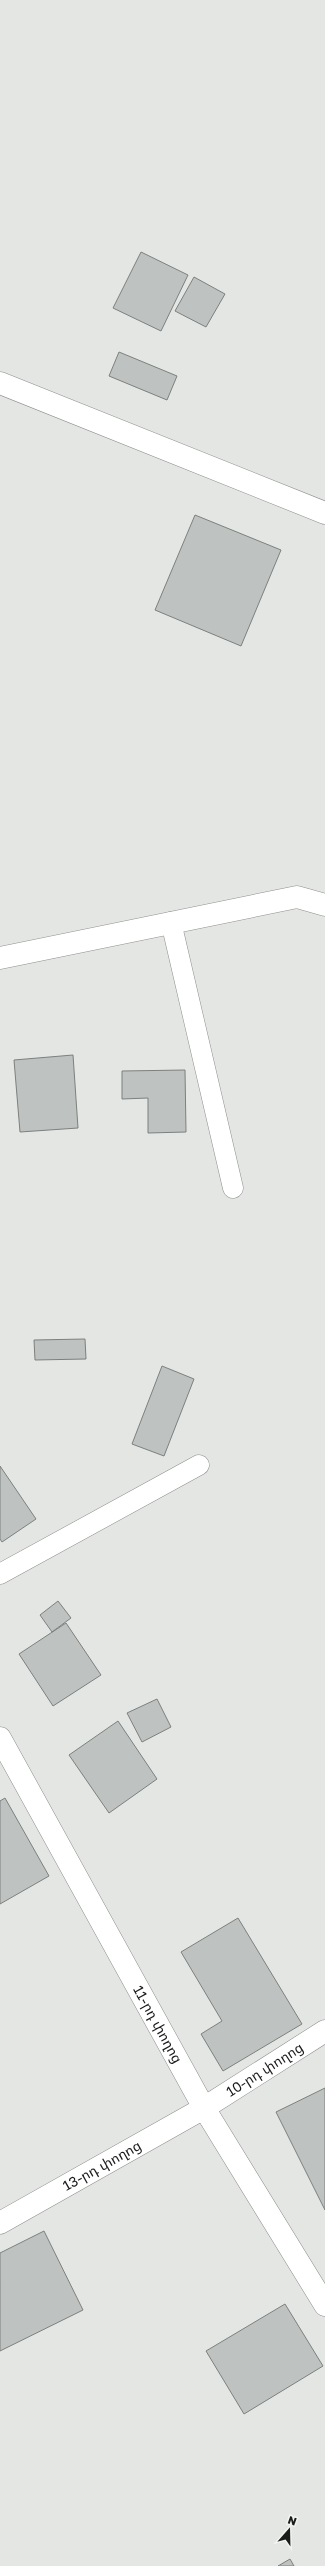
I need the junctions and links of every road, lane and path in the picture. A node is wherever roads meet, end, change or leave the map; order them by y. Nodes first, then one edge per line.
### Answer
1 (0, 382) edge
2 (325, 513) edge
3 (325, 905) edge
4 (171, 922) junction
5 (0, 958) edge
6 (233, 1188) dead end
7 (199, 1465) dead end
8 (0, 1574) edge
9 (0, 1738) edge
10 (325, 2031) edge
11 (204, 2108) junction
12 (0, 2223) edge
13 (325, 2305) edge

1 - 2 street
3 - 4 street
4 - 5 street
4 - 6 lane
7 - 8 lane
9 - 11 street, 11-րդ փողոց
10 - 11 street, 10-րդ փողոց
11 - 12 street, 13-րդ փողոց
11 - 13 street, 11-րդ փողոց

